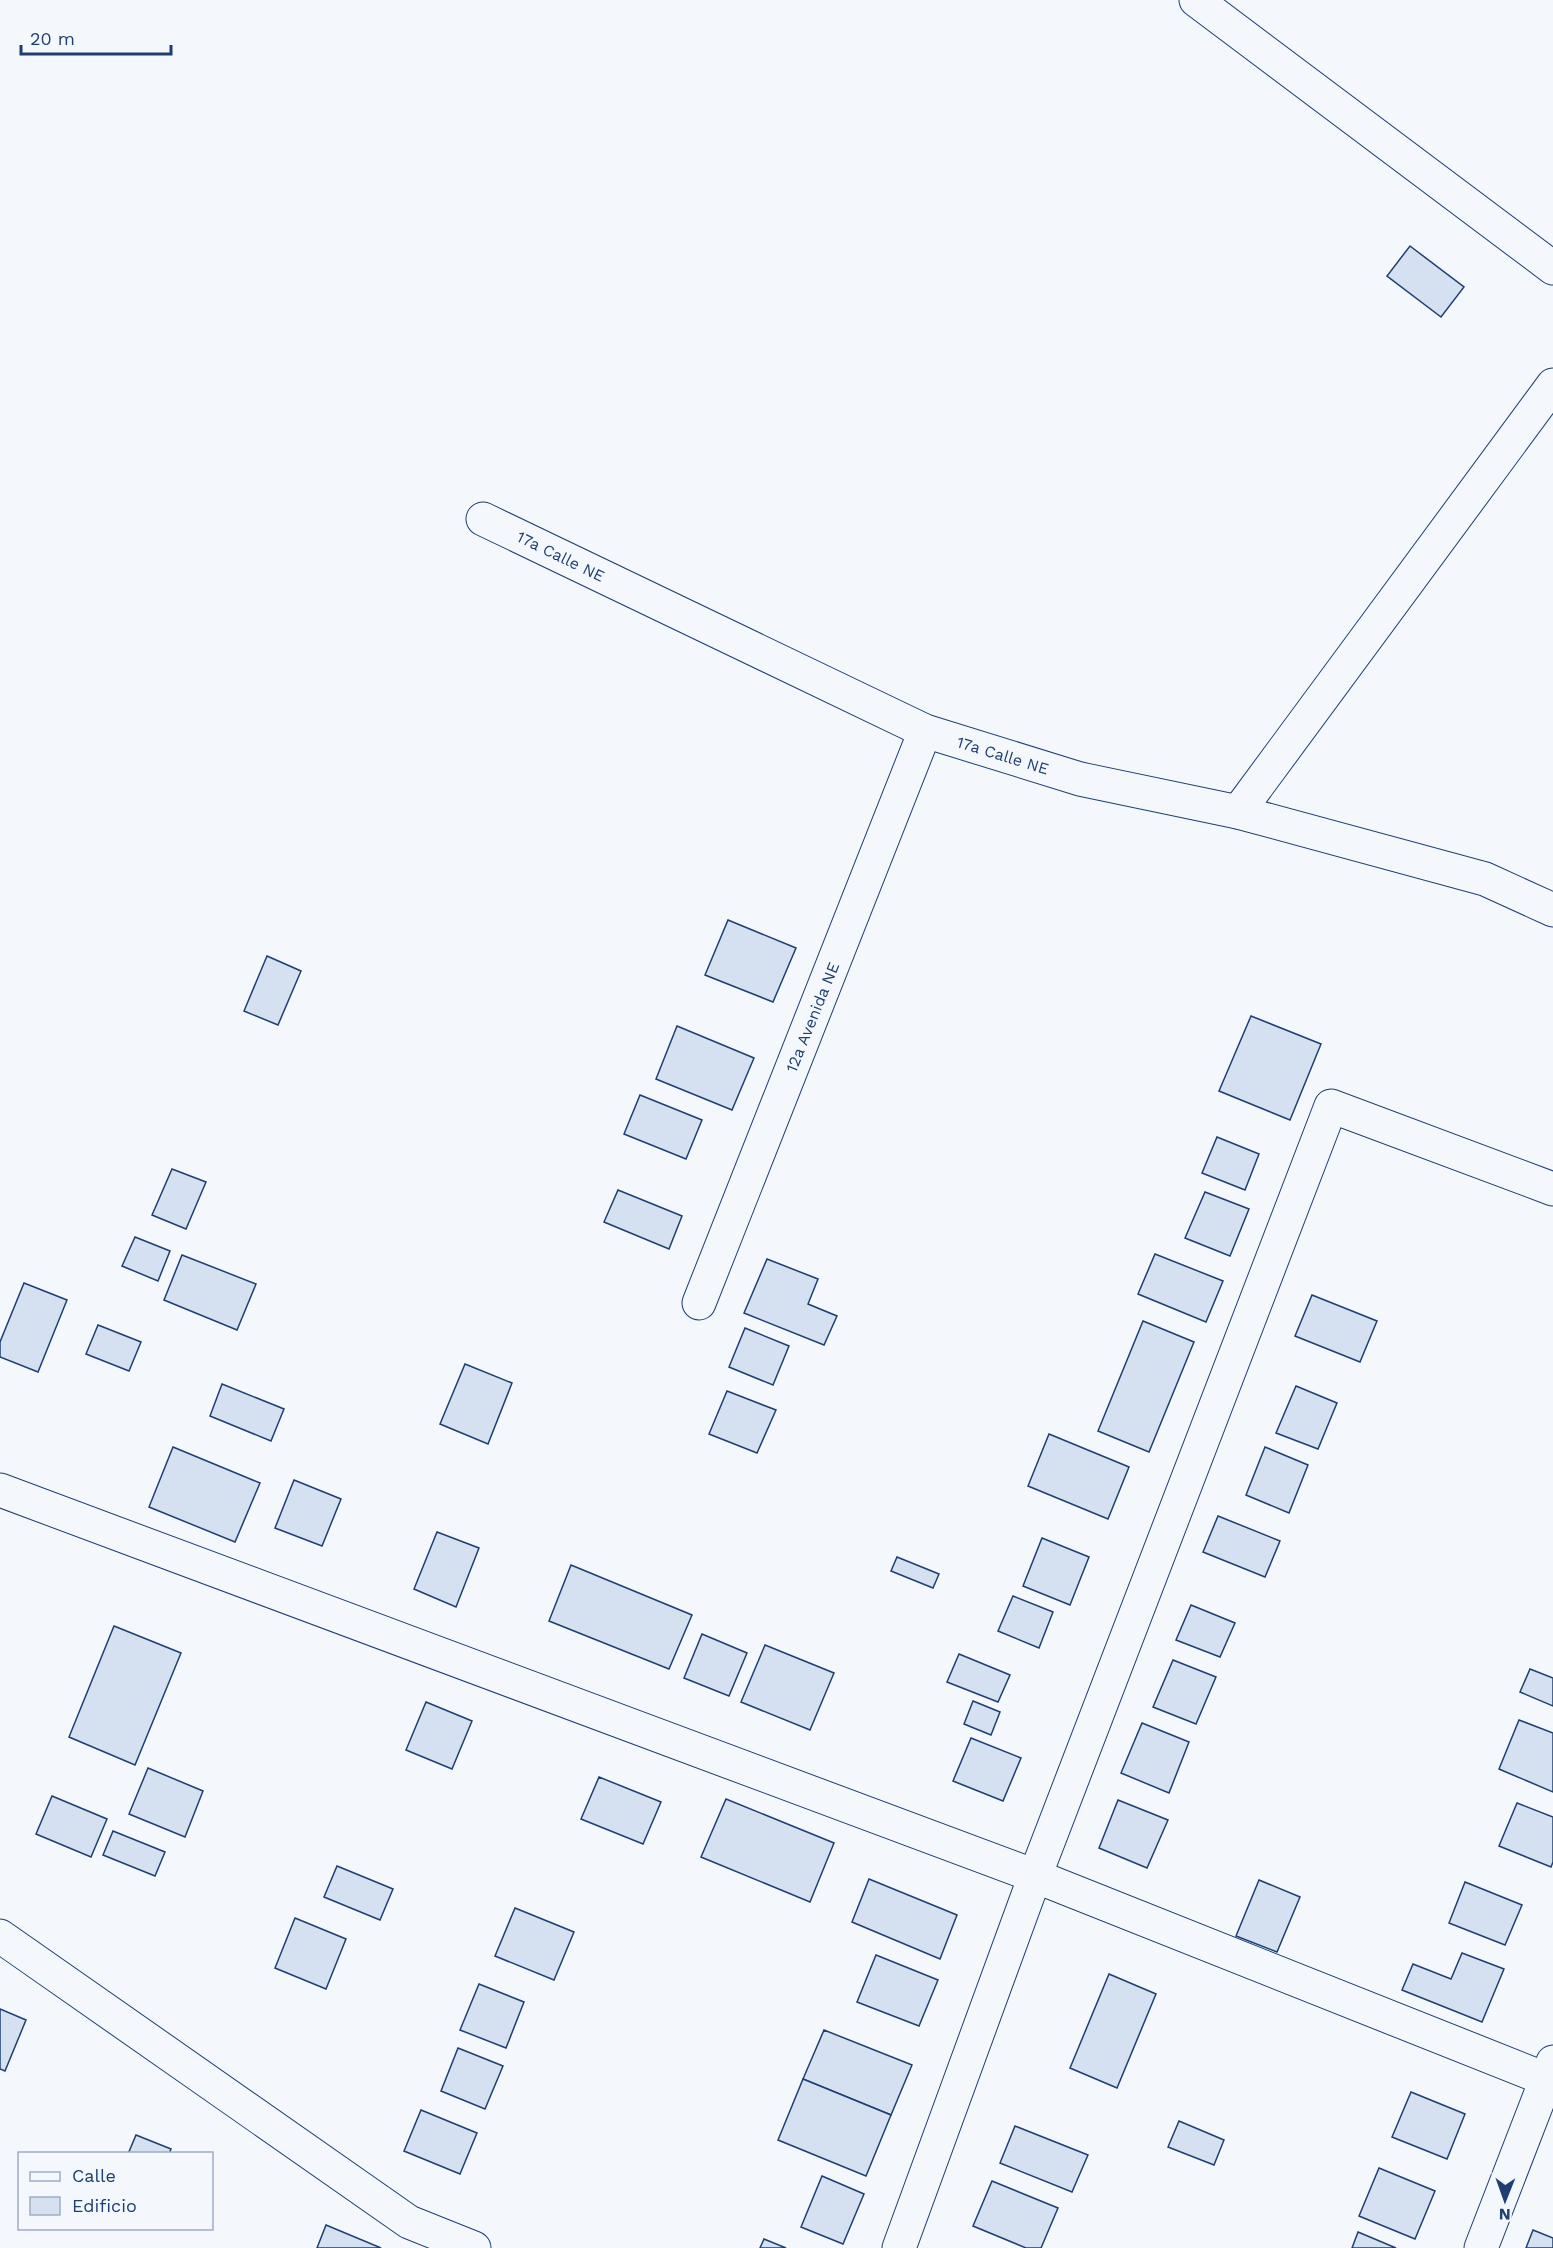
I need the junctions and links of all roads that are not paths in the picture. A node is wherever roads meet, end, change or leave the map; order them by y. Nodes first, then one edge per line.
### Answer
1 (1196, 0) edge
2 (1553, 268) edge
3 (1553, 385) edge
4 (483, 519) dead end
5 (925, 731) junction
6 (1238, 812) junction
7 (1553, 910) edge
8 (1553, 1189) edge
9 (699, 1303) dead end
10 (0, 1490) edge
11 (1035, 1876) junction
12 (0, 1936) edge
13 (1551, 2075) edge
14 (474, 2248) edge
15 (899, 2248) edge
16 (1480, 2248) edge

1 - 2 street
3 - 6 street
4 - 5 street, 17a Calle NE
5 - 6 street, 17a Calle NE
5 - 9 street, 12a Avenida NE
6 - 7 street, 17a Calle NE
8 - 11 street
10 - 11 street
11 - 13 street
11 - 15 street
12 - 14 street
13 - 16 street

